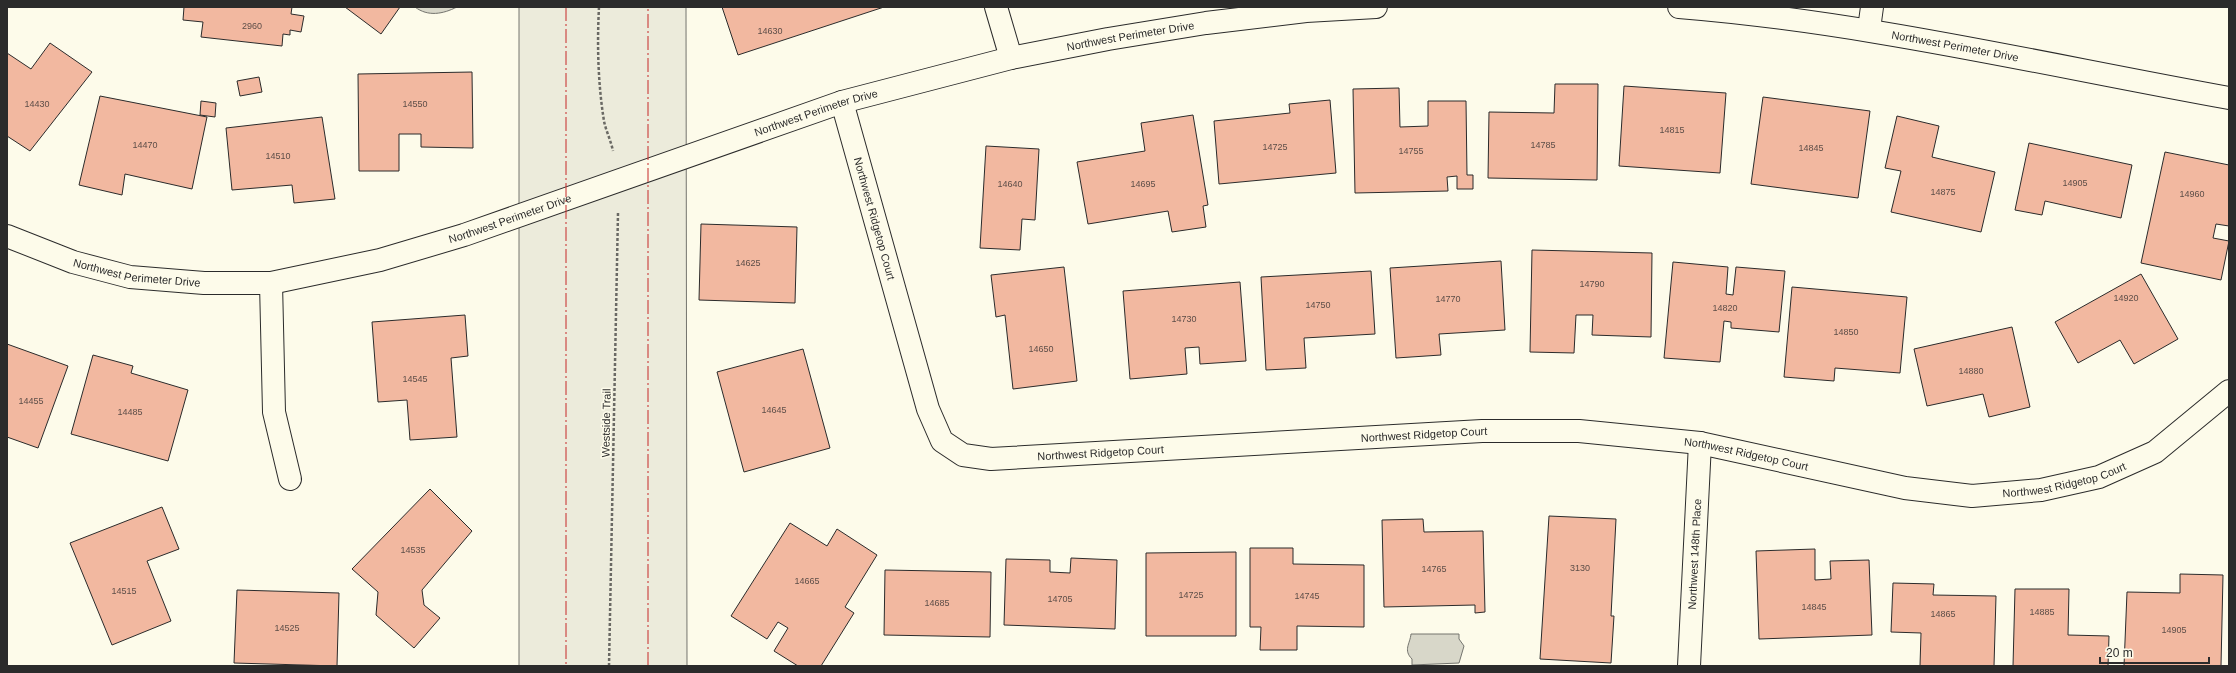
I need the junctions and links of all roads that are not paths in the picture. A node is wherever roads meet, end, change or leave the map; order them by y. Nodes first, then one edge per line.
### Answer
1 (996, 7) edge
2 (1376, 7) edge
3 (1679, 7) edge
4 (1872, 7) edge
5 (1869, 30) junction
6 (1011, 58) junction
7 (2229, 98) edge
8 (842, 102) junction
9 (7, 236) edge
10 (271, 283) junction
11 (2229, 391) edge
12 (1700, 443) junction
13 (290, 479) dead end
14 (1689, 666) edge

1 - 6 street
2 - 6 street, Northwest Perimeter Drive
3 - 5 street, Northwest Perimeter Drive
4 - 5 street
5 - 7 street, Northwest Perimeter Drive
6 - 8 street, Northwest Perimeter Drive
8 - 10 street, Northwest Perimeter Drive
8 - 12 street, Northwest Ridgetop Court
9 - 10 street, Northwest Perimeter Drive
10 - 13 street
11 - 12 street, Northwest Ridgetop Court
12 - 14 street, Northwest 148th Place

